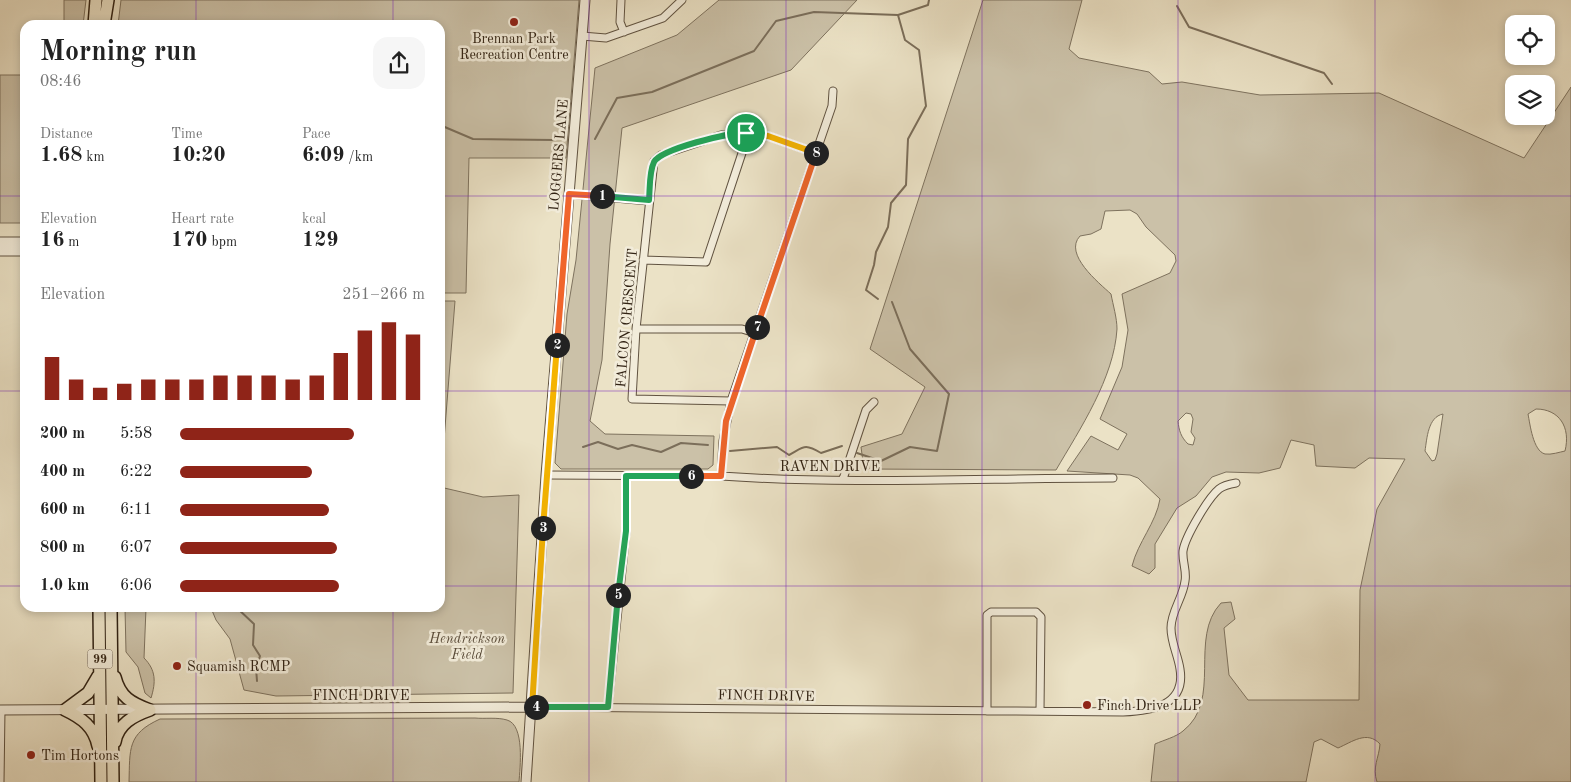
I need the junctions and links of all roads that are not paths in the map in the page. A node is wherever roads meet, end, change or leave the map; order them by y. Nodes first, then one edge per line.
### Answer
1 (96, 0) edge
2 (108, 0) edge
3 (585, 0) edge
4 (621, 0) edge
5 (682, 0) edge
6 (94, 20) edge
7 (105, 20) edge
8 (624, 32) junction
9 (582, 36) junction
10 (833, 91) dead end
11 (746, 133) junction
12 (816, 153) junction
13 (569, 194) junction
14 (649, 200) junction
15 (0, 242) edge
16 (20, 242) edge
17 (0, 250) edge
18 (20, 250) edge
19 (643, 260) junction
20 (636, 329) junction
21 (755, 333) junction
22 (731, 401) junction
23 (874, 402) dead end
24 (546, 475) junction
25 (626, 476) junction
26 (721, 476) junction
27 (1113, 478) dead end
28 (843, 479) junction
29 (1236, 483) dead end
30 (99, 612) edge
31 (111, 612) edge
32 (106, 667) junction
33 (608, 707) junction
34 (532, 708) junction
35 (0, 710) edge
36 (66, 710) junction
37 (106, 710) junction
38 (150, 710) junction
39 (986, 711) junction
40 (1040, 711) junction
41 (112, 754) junction
42 (101, 759) junction
43 (0, 782) edge
44 (101, 782) edge
45 (113, 782) edge
46 (526, 782) edge

1 - 6 highway
2 - 7 highway
3 - 9 street, LOGGERS LANE
4 - 8 street
5 - 8 street
8 - 9 street
9 - 13 street, LOGGERS LANE
10 - 12 street
11 - 12 street, FALCON CRESCENT
11 - 14 street, FALCON CRESCENT
11 - 19 street
12 - 21 street
13 - 14 street
13 - 24 street, LOGGERS LANE
14 - 19 street, FALCON CRESCENT
15 - 16 street
17 - 18 street
19 - 20 street, FALCON CRESCENT
20 - 21 street
20 - 22 street, FALCON CRESCENT
21 - 22 street
22 - 26 street
23 - 28 street
24 - 25 street, RAVEN DRIVE
24 - 34 street, LOGGERS LANE
25 - 26 street, RAVEN DRIVE
25 - 33 street
26 - 28 street, RAVEN DRIVE
27 - 28 street, RAVEN DRIVE
29 - 40 street, FINCH DRIVE
30 - 32 highway, 99
31 - 32 highway
32 - 36 highway
32 - 37 highway, 99
32 - 38 highway
33 - 34 street, FINCH DRIVE
33 - 39 street, FINCH DRIVE
34 - 38 street, FINCH DRIVE
34 - 46 street, LOGGERS LANE
35 - 36 street, FINCH DRIVE
35 - 43 street
36 - 37 street, FINCH DRIVE
36 - 42 highway
37 - 38 street, FINCH DRIVE
37 - 41 highway
37 - 42 highway
38 - 41 highway
39 - 40 street, FINCH DRIVE
39 - 40 street
41 - 45 highway
42 - 44 highway

